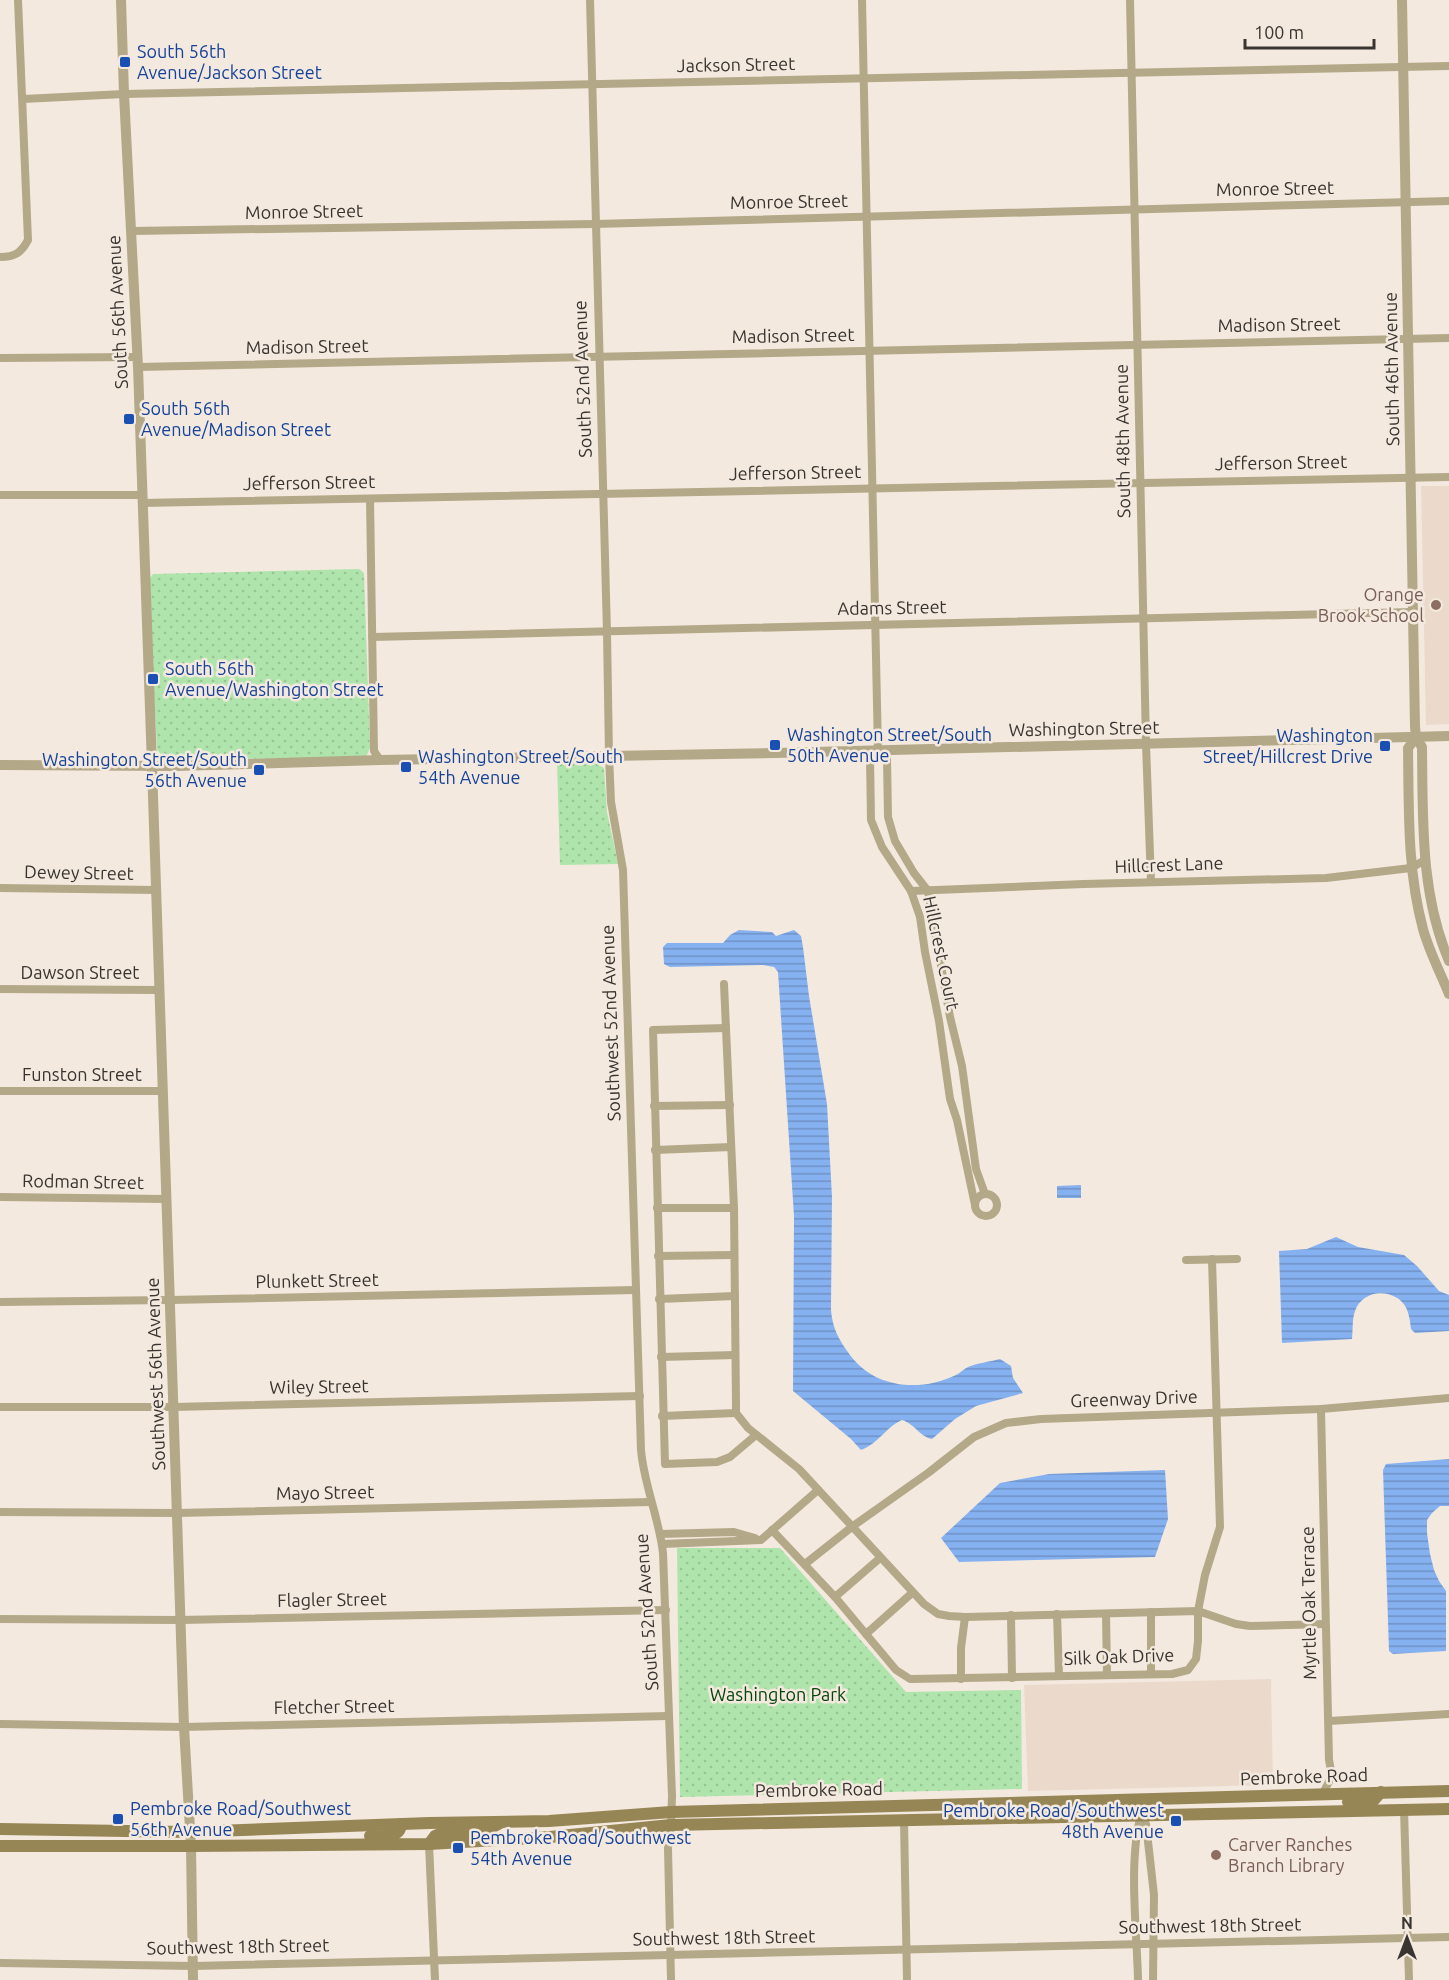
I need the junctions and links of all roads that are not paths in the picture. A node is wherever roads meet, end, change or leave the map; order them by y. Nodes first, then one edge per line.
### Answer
1 (18, 0) edge
2 (121, 0) edge
3 (590, 0) edge
4 (862, 0) edge
5 (1130, 0) edge
6 (1402, 0) edge
7 (1449, 66) edge
8 (1403, 67) junction
9 (1132, 73) junction
10 (864, 78) junction
11 (591, 84) junction
12 (124, 94) junction
13 (23, 99) junction
14 (1449, 201) edge
15 (1405, 203) junction
16 (1135, 210) junction
17 (867, 216) junction
18 (595, 224) junction
19 (130, 231) junction
20 (0, 257) edge
21 (1449, 338) edge
22 (1408, 339) junction
23 (1137, 345) junction
24 (870, 351) junction
25 (599, 357) junction
26 (0, 358) edge
27 (137, 362) junction
28 (1449, 477) edge
29 (1410, 478) junction
30 (1140, 483) junction
31 (873, 488) junction
32 (603, 493) junction
33 (0, 495) edge
34 (142, 499) junction
35 (370, 499) junction
36 (1412, 612) junction
37 (1143, 619) junction
38 (876, 625) junction
39 (607, 632) junction
40 (372, 637) junction
41 (1449, 736) edge
42 (1416, 738) junction
43 (1146, 744) junction
44 (878, 751) junction
45 (609, 756) junction
46 (380, 760) junction
47 (0, 765) edge
48 (152, 766) junction
49 (1425, 860) junction
50 (1411, 868) junction
51 (1151, 882) junction
52 (0, 888) edge
53 (157, 890) junction
54 (911, 891) junction
55 (928, 891) junction
56 (1449, 961) edge
57 (724, 984) dead end
58 (0, 989) edge
59 (160, 990) junction
60 (1449, 994) edge
61 (726, 1028) junction
62 (0, 1091) edge
63 (163, 1091) junction
64 (730, 1105) junction
65 (654, 1106) junction
66 (731, 1147) junction
67 (655, 1150) junction
68 (985, 1194) junction
69 (0, 1197) edge
70 (166, 1199) junction
71 (975, 1205) junction
72 (734, 1208) junction
73 (657, 1209) junction
74 (658, 1256) junction
75 (734, 1256) junction
76 (1212, 1259) junction
77 (1237, 1259) dead end
78 (1186, 1260) dead end
79 (635, 1290) junction
80 (735, 1296) junction
81 (659, 1299) junction
82 (170, 1300) junction
83 (0, 1302) edge
84 (735, 1355) junction
85 (661, 1357) junction
86 (640, 1396) junction
87 (1449, 1398) edge
88 (0, 1407) edge
89 (174, 1407) junction
90 (1321, 1408) junction
91 (736, 1413) junction
92 (1216, 1413) junction
93 (662, 1416) junction
94 (756, 1435) junction
95 (818, 1490) junction
96 (651, 1502) junction
97 (0, 1512) edge
98 (177, 1513) junction
99 (853, 1526) junction
100 (772, 1530) junction
101 (660, 1534) junction
102 (761, 1540) junction
103 (662, 1544) junction
104 (880, 1558) junction
105 (805, 1564) junction
106 (912, 1593) junction
107 (835, 1597) junction
108 (666, 1610) junction
109 (1198, 1611) junction
110 (1151, 1612) junction
111 (1057, 1614) junction
112 (1106, 1614) junction
113 (1011, 1616) junction
114 (965, 1617) junction
115 (0, 1619) edge
116 (180, 1620) junction
117 (1325, 1624) junction
118 (866, 1634) junction
119 (1151, 1674) junction
120 (1107, 1675) junction
121 (1059, 1676) junction
122 (1012, 1678) junction
123 (961, 1679) junction
124 (1449, 1714) edge
125 (669, 1716) junction
126 (1329, 1721) junction
127 (0, 1724) edge
128 (184, 1727) junction
129 (1449, 1791) edge
130 (1381, 1792) junction
131 (1323, 1794) junction
132 (1138, 1799) junction
133 (1449, 1799) edge
134 (1005, 1803) junction
135 (893, 1806) junction
136 (1404, 1809) junction
137 (1449, 1809) edge
138 (671, 1812) junction
139 (1257, 1812) junction
140 (1141, 1815) junction
141 (503, 1821) junction
142 (904, 1821) junction
143 (813, 1822) junction
144 (401, 1824) junction
145 (671, 1825) junction
146 (2, 1831) edge
147 (189, 1832) junction
148 (338, 1844) junction
149 (429, 1844) junction
150 (0, 1846) edge
151 (191, 1846) junction
152 (1449, 1937) edge
153 (1408, 1938) junction
154 (1155, 1943) junction
155 (1137, 1944) junction
156 (906, 1950) junction
157 (670, 1956) junction
158 (434, 1960) junction
159 (0, 1963) edge
160 (193, 1965) junction
161 (193, 1980) edge
162 (435, 1980) edge
163 (671, 1980) edge
164 (907, 1980) edge
165 (1138, 1980) edge
166 (1153, 1980) edge
167 (1409, 1980) edge

1 - 13 street
2 - 12 street, South 56th Avenue
3 - 11 street, South 52nd Avenue
4 - 10 street
5 - 9 street, South 48th Avenue
6 - 8 street, South 46th Avenue
7 - 8 street, Jackson Street
8 - 9 street, Jackson Street
8 - 15 street, South 46th Avenue
9 - 10 street, Jackson Street
9 - 16 street, South 48th Avenue
10 - 11 street, Jackson Street
10 - 17 street
11 - 12 street, Jackson Street
11 - 18 street, South 52nd Avenue
12 - 13 street, Jackson Street
12 - 19 street, South 56th Avenue
13 - 20 street
14 - 15 street, Monroe Street
15 - 16 street, Monroe Street
15 - 22 street, South 46th Avenue
16 - 17 street, Monroe Street
16 - 23 street, South 48th Avenue
17 - 18 street, Monroe Street
17 - 24 street
18 - 19 street, Monroe Street
18 - 25 street, South 52nd Avenue
19 - 27 street, South 56th Avenue
21 - 22 street, Madison Street
22 - 23 street, Madison Street
22 - 29 street, South 46th Avenue
23 - 24 street, Madison Street
23 - 30 street, South 48th Avenue
24 - 25 street, Madison Street
24 - 31 street
25 - 27 street, Madison Street
25 - 32 street, South 52nd Avenue
26 - 27 street, Madison Street
27 - 34 street, South 56th Avenue
28 - 29 street, Jefferson Street
29 - 30 street, Jefferson Street
29 - 36 street, South 46th Avenue
30 - 31 street, Jefferson Street
30 - 37 street, South 48th Avenue
31 - 32 street, Jefferson Street
31 - 38 street
32 - 35 street, Jefferson Street
32 - 39 street, South 52nd Avenue
33 - 34 street, Jefferson Street
34 - 35 street, Jefferson Street
34 - 48 street, South 56th Avenue
35 - 40 street
36 - 37 street, Adams Street
36 - 42 street, South 46th Avenue
37 - 38 street, Adams Street
37 - 43 street, South 48th Avenue
38 - 39 street, Adams Street
38 - 44 street
39 - 40 street, Adams Street
39 - 45 street, South 52nd Avenue
40 - 46 street
41 - 42 street, Washington Street
42 - 43 street, Washington Street
42 - 49 street, South 46th Avenue
42 - 50 street, South 46th Avenue
43 - 44 street, Washington Street
43 - 51 street, South 48th Avenue
44 - 45 street, Washington Street
44 - 54 street, Hillcrest Court
44 - 55 street, Hillcrest Court
45 - 46 street, Washington Street
45 - 79 street, Southwest 52nd Avenue
46 - 48 street, Washington Street
47 - 48 street, Washington Street
48 - 53 street, Southwest 56th Avenue
49 - 50 street, Hillcrest Lane
49 - 56 street, South 46th Avenue
50 - 51 street, Hillcrest Lane
50 - 60 street, South 46th Avenue
51 - 55 street, Hillcrest Lane
52 - 53 street, Dewey Street
53 - 59 street, Southwest 56th Avenue
54 - 55 street, Hillcrest Lane
54 - 71 street, Hillcrest Court
55 - 68 street, Hillcrest Court
57 - 61 street
58 - 59 street, Dawson Street
59 - 63 street, Southwest 56th Avenue
61 - 64 street
61 - 65 street
62 - 63 street, Funston Street
63 - 70 street, Southwest 56th Avenue
64 - 65 street
64 - 66 street
65 - 67 street
66 - 67 street
66 - 72 street
67 - 73 street
68 - 71 street
68 - 71 street
69 - 70 street, Rodman Street
70 - 82 street, Southwest 56th Avenue
72 - 73 street
72 - 75 street
73 - 74 street
74 - 75 street
74 - 81 street
75 - 80 street
76 - 77 street
76 - 78 street
76 - 92 street, Silk Oak Drive
79 - 82 street, Plunkett Street
79 - 86 street, South 52nd Avenue
80 - 81 street
80 - 84 street
81 - 85 street
82 - 83 street, Plunkett Street
82 - 89 street, Southwest 56th Avenue
84 - 85 street
84 - 91 street
85 - 93 street
86 - 89 street, Wiley Street
86 - 96 street, South 52nd Avenue
87 - 90 street, Greenway Drive
88 - 89 street, Wiley Street
89 - 98 street, Southwest 56th Avenue
90 - 92 street, Greenway Drive
90 - 117 street, Myrtle Oak Terrace
91 - 93 street
91 - 94 street
92 - 99 street, Greenway Drive
92 - 109 street, Silk Oak Drive
93 - 94 street
94 - 95 street
95 - 99 street
95 - 100 street
96 - 98 street, Mayo Street
96 - 101 street, South 52nd Avenue
97 - 98 street, Mayo Street
98 - 116 street, Southwest 56th Avenue
99 - 104 street
99 - 105 street, Greenway Drive
100 - 102 street
100 - 105 street, Silk Oak Drive
101 - 102 street
101 - 103 street, South 52nd Avenue
102 - 103 street
103 - 108 street, South 52nd Avenue
104 - 106 street
104 - 107 street
105 - 107 street, Silk Oak Drive
106 - 114 street
106 - 118 street
107 - 118 street, Silk Oak Drive
108 - 116 street, Flagler Street
108 - 125 street, South 52nd Avenue
109 - 110 street
109 - 117 street
109 - 119 street, Silk Oak Drive
110 - 112 street
110 - 119 street
111 - 112 street
111 - 113 street
111 - 121 street
112 - 120 street
113 - 114 street
113 - 122 street
114 - 123 street
115 - 116 street, Flagler Street
116 - 128 street, Southwest 56th Avenue
117 - 126 street, Myrtle Oak Terrace
118 - 123 street, Silk Oak Drive
119 - 120 street, Silk Oak Drive
120 - 121 street, Silk Oak Drive
121 - 122 street, Silk Oak Drive
122 - 123 street, Silk Oak Drive
124 - 126 street
125 - 128 street, Fletcher Street
125 - 138 street, South 52nd Avenue
126 - 131 street, Myrtle Oak Terrace
127 - 128 street, Fletcher Street
128 - 147 street, Southwest 56th Avenue
129 - 130 main road, Pembroke Road
130 - 131 main road, Pembroke Road
130 - 139 main road
131 - 132 main road, Pembroke Road
132 - 134 main road, Pembroke Road
132 - 140 street
133 - 136 main road
134 - 135 main road, Pembroke Road
134 - 142 main road
135 - 138 main road, Pembroke Road
135 - 143 main road
136 - 137 main road, Pembroke Road
136 - 139 main road, Pembroke Road
136 - 153 street
138 - 141 main road, Pembroke Road
138 - 145 street, South 52nd Avenue
139 - 140 main road, Pembroke Road
140 - 142 main road, Pembroke Road
140 - 154 street
140 - 155 street
141 - 144 main road, Pembroke Road
141 - 149 main road
142 - 143 main road, Pembroke Road
142 - 156 street
143 - 145 main road, Pembroke Road
144 - 147 main road, Pembroke Road
144 - 148 main road
145 - 149 main road, Pembroke Road
145 - 157 street
146 - 147 main road, Pembroke Road
147 - 151 street, Southwest 56th Avenue
148 - 149 main road, Pembroke Road
148 - 151 main road, Pembroke Road
149 - 158 street
150 - 151 main road, Pembroke Road
151 - 160 street, Southwest 56th Avenue
152 - 153 street, Southwest 18th Street
153 - 154 street, Southwest 18th Street
153 - 167 street
154 - 155 street, Southwest 18th Street
154 - 166 street
155 - 156 street, Southwest 18th Street
155 - 165 street
156 - 157 street, Southwest 18th Street
156 - 164 street
157 - 158 street, Southwest 18th Street
157 - 163 street
158 - 160 street, Southwest 18th Street
158 - 162 street
159 - 160 street, Southwest 18th Street
160 - 161 street, Southwest 56th Avenue

